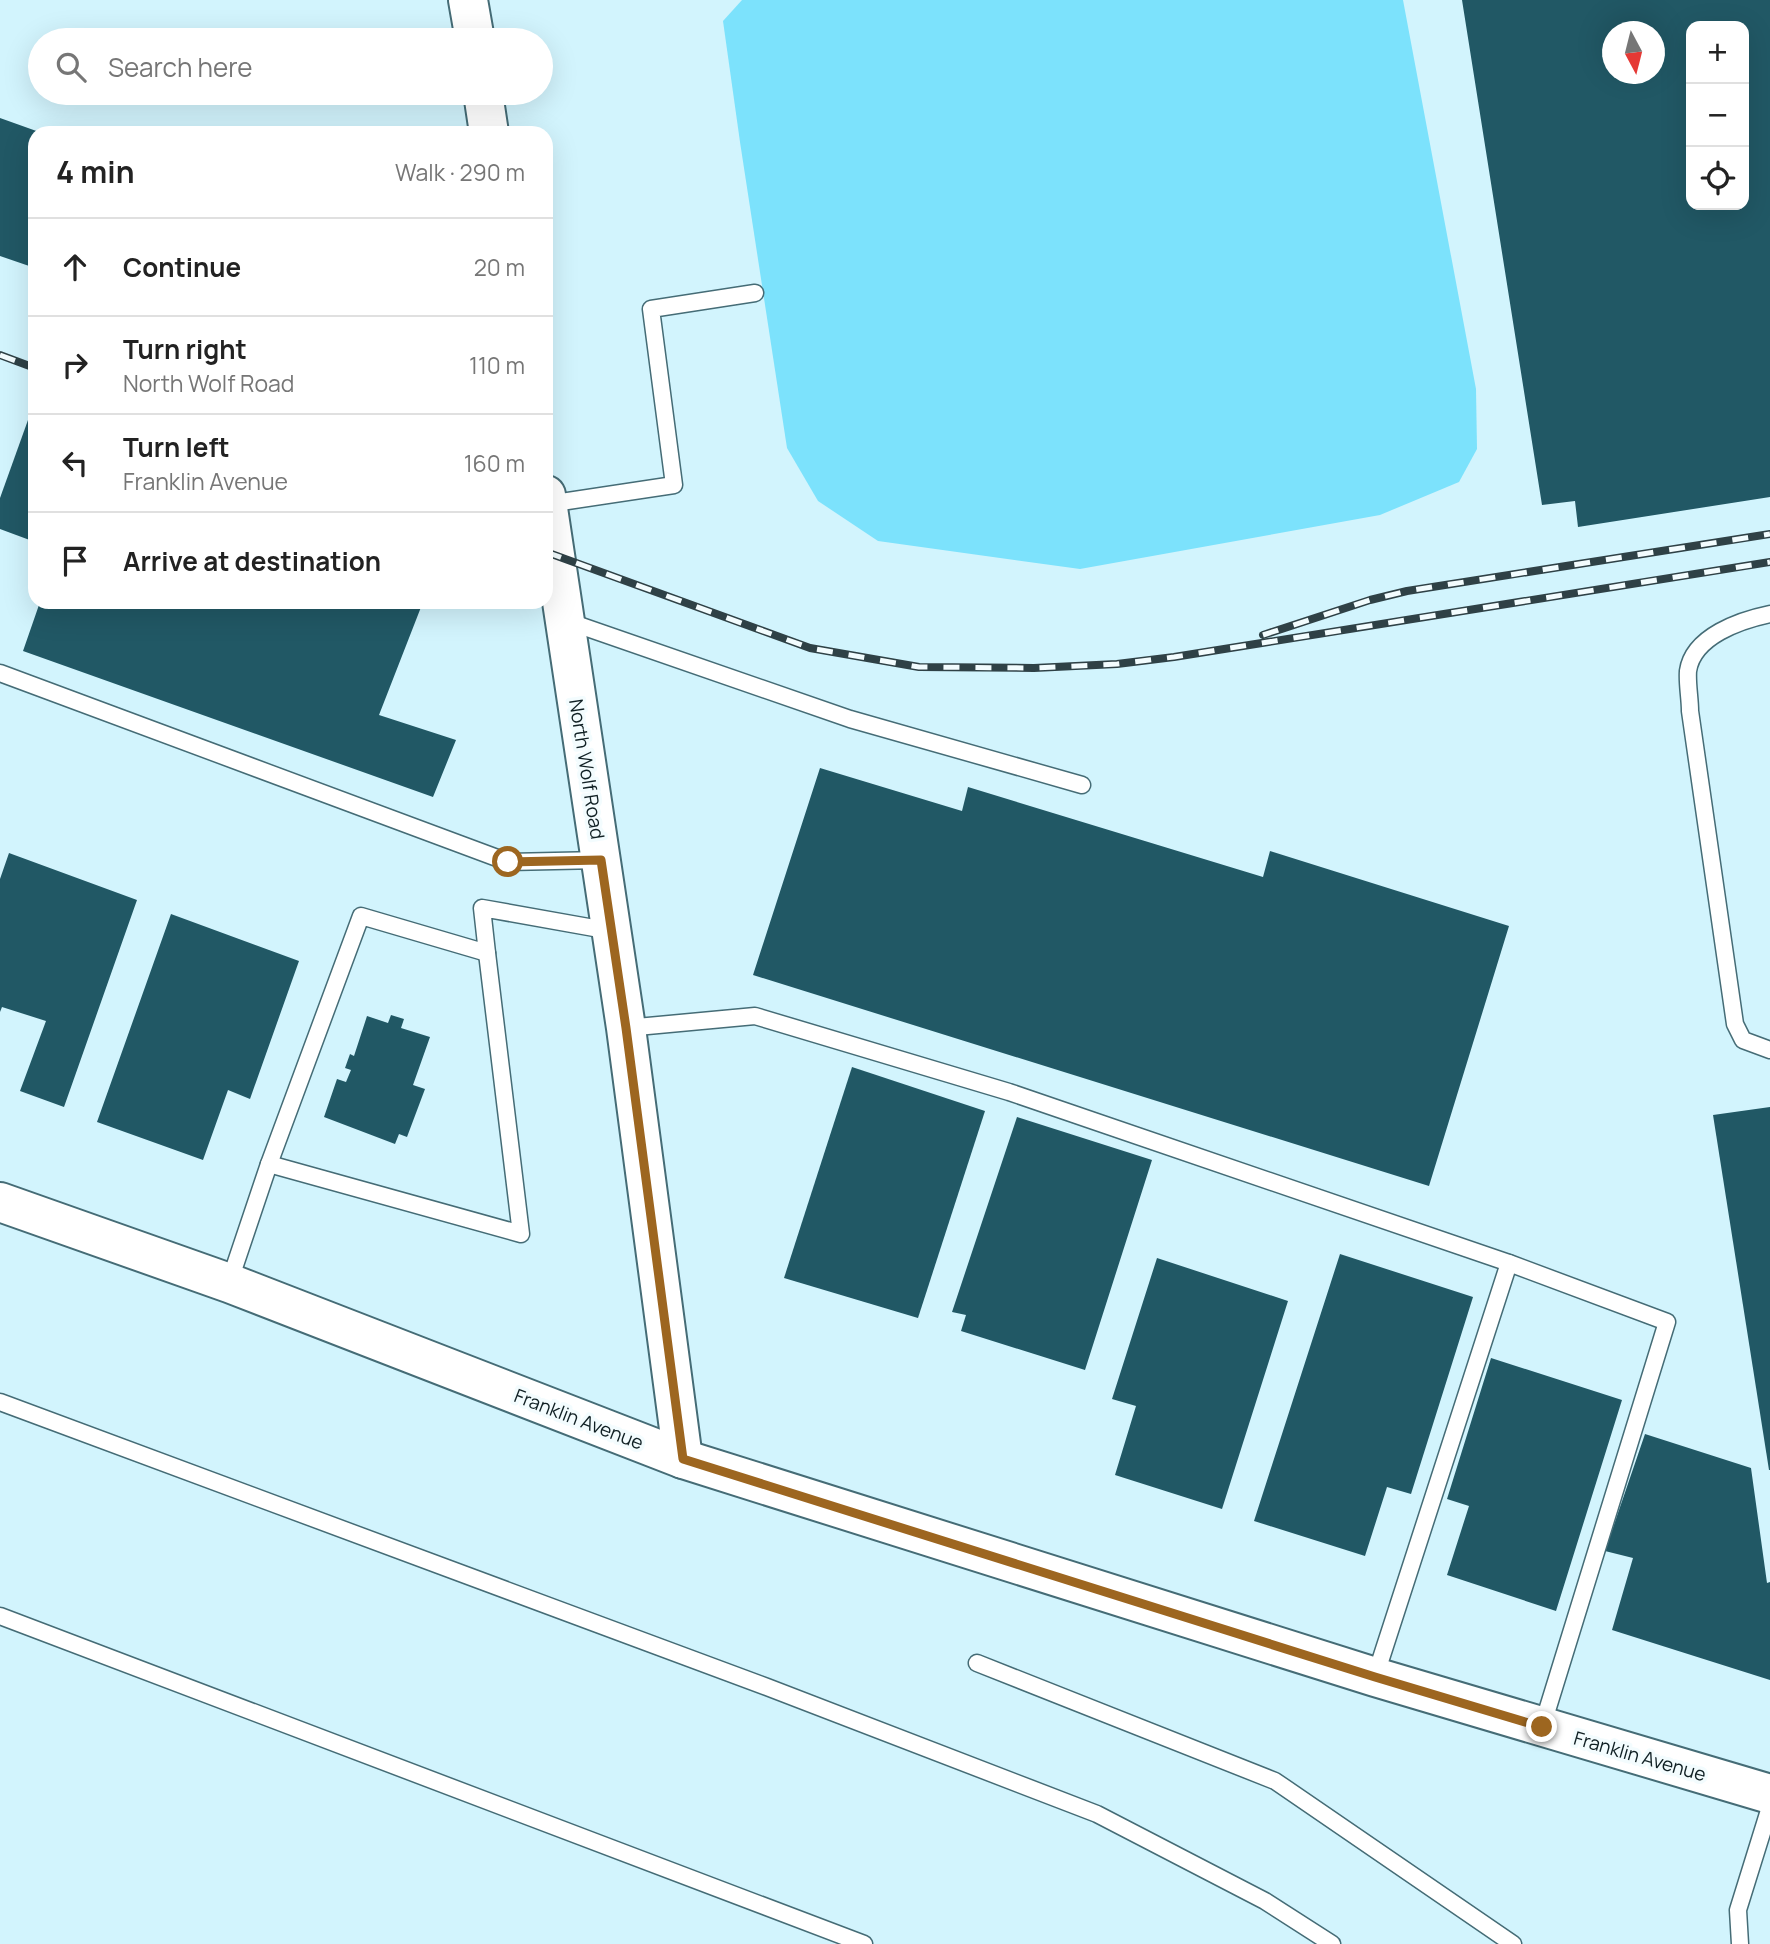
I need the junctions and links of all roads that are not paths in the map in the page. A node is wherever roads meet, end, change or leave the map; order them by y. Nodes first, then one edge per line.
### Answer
1 (468, 0) edge
2 (473, 28) edge
3 (485, 105) edge
4 (488, 126) edge
5 (755, 293) dead end
6 (553, 499) edge
7 (553, 540) edge
8 (1770, 614) edge
9 (565, 620) junction
10 (0, 673) edge
11 (1082, 785) dead end
12 (601, 860) junction
13 (612, 931) junction
14 (487, 953) junction
15 (626, 1028) junction
16 (1770, 1050) edge
17 (269, 1164) junction
18 (0, 1202) edge
19 (1509, 1263) junction
20 (229, 1283) junction
21 (0, 1402) edge
22 (683, 1459) junction
23 (0, 1616) edge
24 (977, 1663) dead end
25 (1375, 1677) junction
26 (1542, 1727) junction
27 (1770, 1794) edge
28 (1770, 1807) edge
29 (864, 1944) edge
30 (1332, 1944) edge
31 (1513, 1944) edge
32 (1740, 1944) edge

1 - 2 main road
3 - 4 main road
5 - 6 lane
7 - 9 main road, North Wolf Road
8 - 16 lane
9 - 11 lane
9 - 12 main road, North Wolf Road
10 - 12 lane
12 - 13 main road, North Wolf Road
13 - 14 lane
13 - 15 main road, North Wolf Road
14 - 17 lane
14 - 17 lane
15 - 19 lane
15 - 22 main road, North Wolf Road
17 - 20 lane
18 - 20 main road, Franklin Avenue
19 - 25 lane
19 - 26 lane
20 - 22 main road, Franklin Avenue
21 - 30 lane
22 - 25 main road, Franklin Avenue
23 - 29 lane
24 - 31 lane
25 - 26 main road, Franklin Avenue
26 - 27 main road, Franklin Avenue
28 - 32 lane

